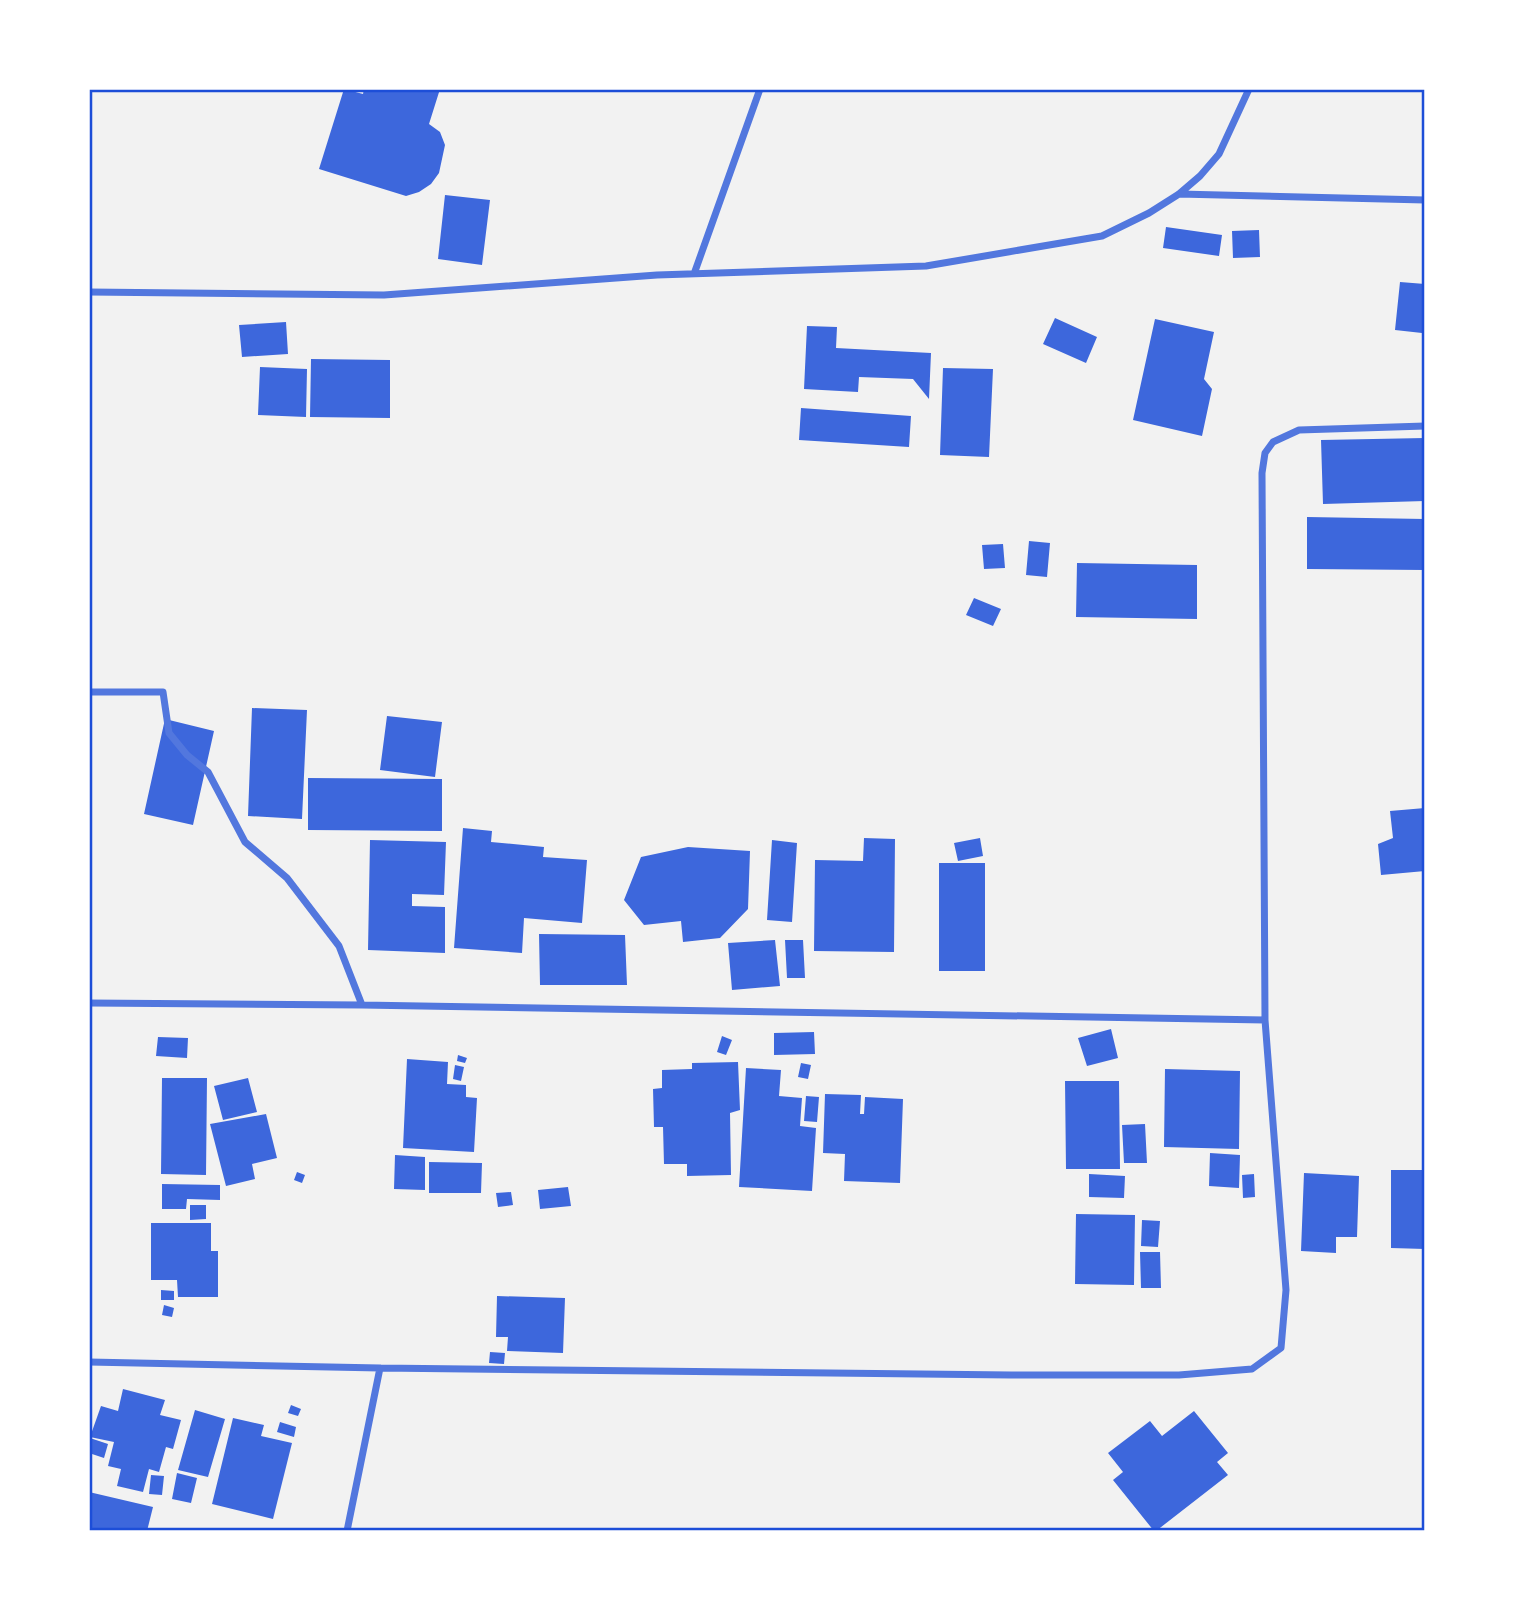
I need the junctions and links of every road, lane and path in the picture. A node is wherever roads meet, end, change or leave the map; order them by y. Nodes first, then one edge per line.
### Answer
1 (760, 89) edge
2 (1250, 89) edge
3 (1179, 194) junction
4 (1425, 200) edge
5 (694, 274) junction
6 (89, 292) edge
7 (1425, 426) edge
8 (89, 692) edge
9 (89, 1003) edge
10 (362, 1005) junction
11 (1265, 1020) junction
12 (89, 1362) edge
13 (380, 1368) junction
14 (347, 1531) edge

1 - 5 street
2 - 3 street
3 - 4 street
3 - 5 street
5 - 6 street
7 - 11 street
8 - 10 street
9 - 10 street
10 - 11 street
11 - 13 street
12 - 13 street
13 - 14 street

